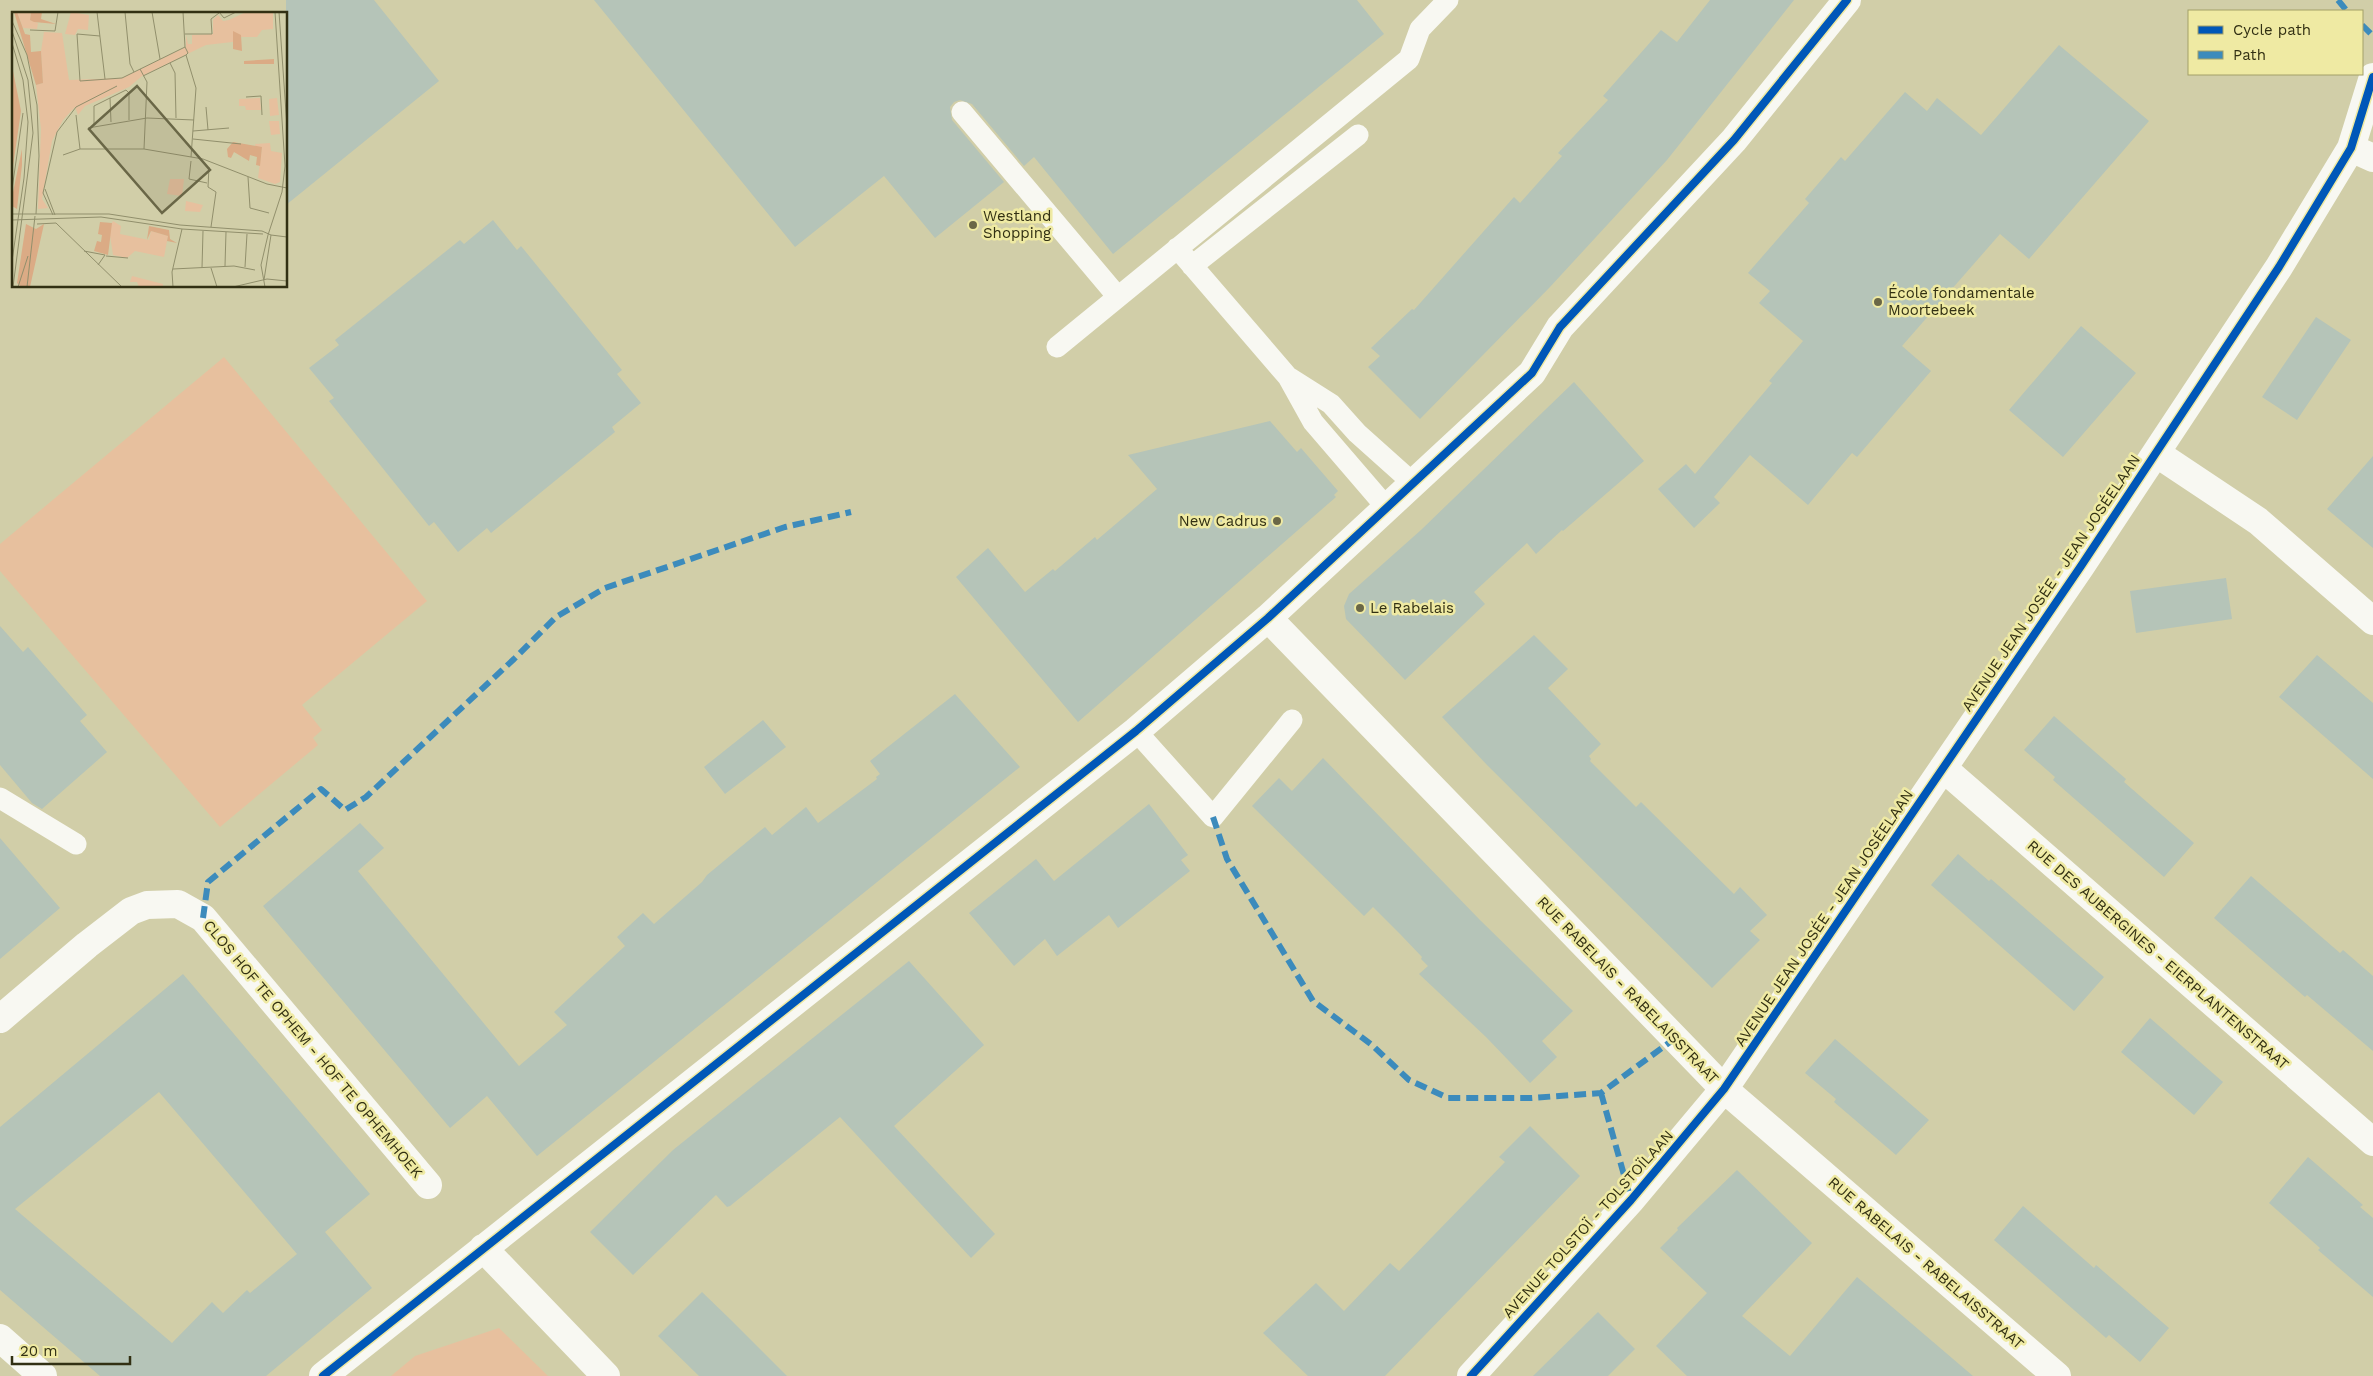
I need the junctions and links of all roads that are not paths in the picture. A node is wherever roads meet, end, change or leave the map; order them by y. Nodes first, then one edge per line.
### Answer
1 (1448, 0) edge
2 (1847, 0) edge
3 (2373, 77) edge
4 (962, 112) dead end
5 (1358, 136) dead end
6 (2362, 153) edge
7 (1176, 248) junction
8 (1192, 266) junction
9 (1118, 297) junction
10 (1057, 347) dead end
11 (1288, 377) junction
12 (2156, 452) junction
13 (1414, 484) junction
14 (1388, 508) junction
15 (1268, 618) junction
16 (2373, 621) edge
17 (1292, 720) dead end
18 (1136, 731) junction
19 (1943, 768) junction
20 (0, 798) edge
21 (76, 844) dead end
22 (0, 1019) edge
23 (1724, 1089) junction
24 (2373, 1142) edge
25 (428, 1186) dead end
26 (483, 1248) junction
27 (0, 1338) edge
28 (43, 1376) edge
29 (323, 1376) edge
30 (606, 1376) edge
31 (1471, 1376) edge
32 (2057, 1376) edge

1 - 7 lane
2 - 13 street
3 - 6 street, AVENUE JEAN JOSÉE - JEAN JOSÉELAAN
4 - 9 lane
5 - 8 lane
6 - 12 street, AVENUE JEAN JOSÉE - JEAN JOSÉELAAN
7 - 8 lane
7 - 9 lane
8 - 11 lane
9 - 10 lane
11 - 13 lane
11 - 14 lane
12 - 16 street
12 - 19 street, AVENUE JEAN JOSÉE - JEAN JOSÉELAAN
13 - 14 street
14 - 15 street
15 - 18 street
15 - 23 street, RUE RABELAIS - RABELAISSTRAAT
17 - 18 lane
18 - 26 street
19 - 23 street, AVENUE JEAN JOSÉE - JEAN JOSÉELAAN
19 - 24 street, RUE DES AUBERGINES - EIERPLANTENSTRAAT
20 - 21 lane
22 - 25 street, CLOS HOF TE OPHEM - HOF TE OPHEMHOEK
23 - 31 street, AVENUE TOLSTOÏ - TOLSTOÏLAAN
23 - 32 street, RUE RABELAIS - RABELAISSTRAAT
26 - 29 street
26 - 30 street
27 - 28 street

